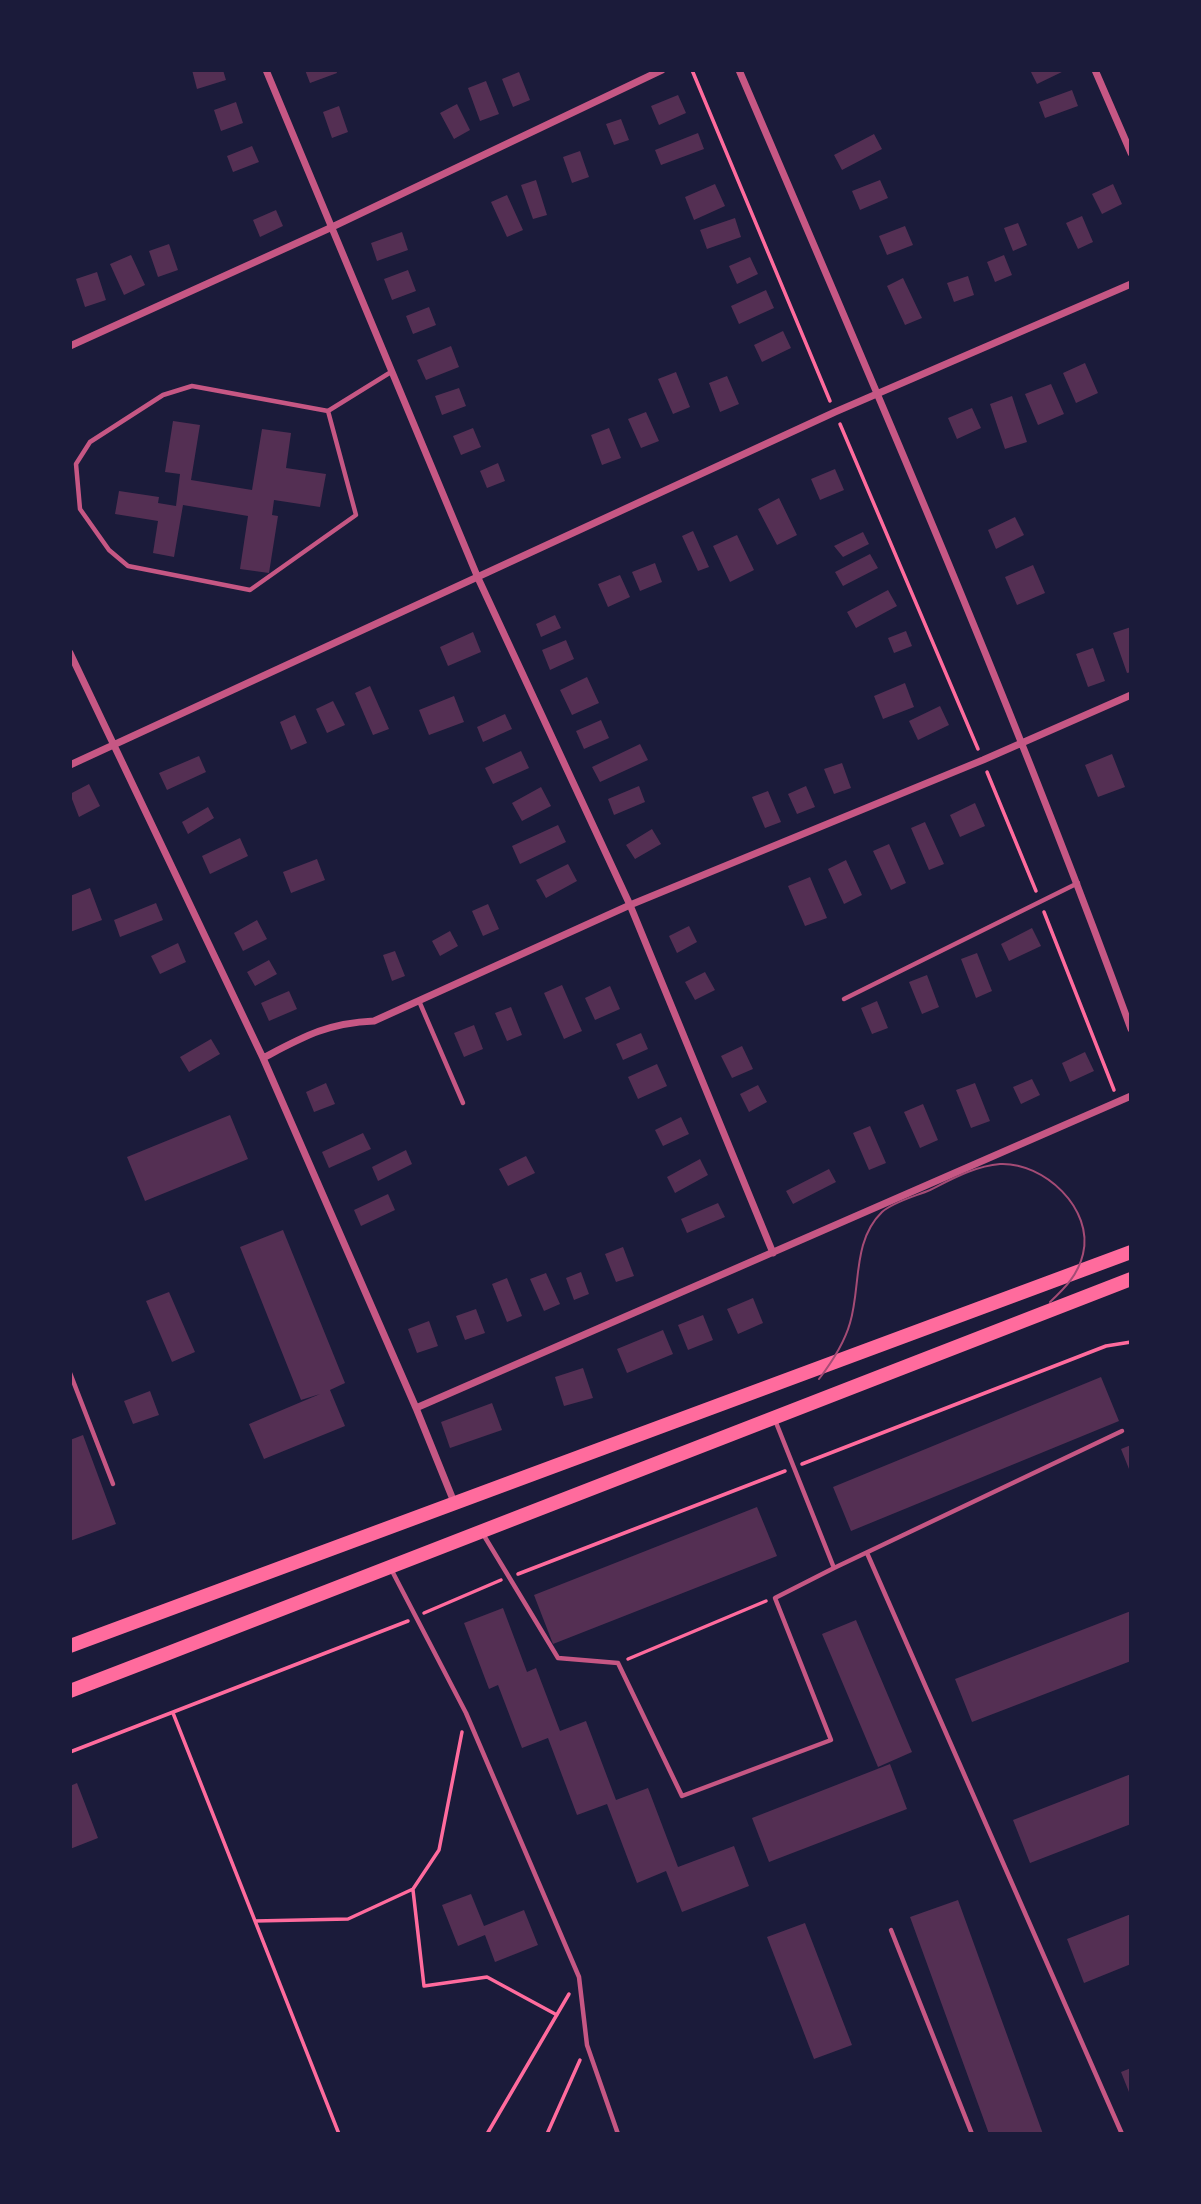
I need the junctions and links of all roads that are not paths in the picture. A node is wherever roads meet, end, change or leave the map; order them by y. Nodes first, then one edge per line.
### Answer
1 (266, 70) edge
2 (662, 70) edge
3 (739, 70) edge
4 (1096, 70) edge
5 (1131, 153) edge
6 (330, 228) junction
7 (1131, 284) edge
8 (70, 346) edge
9 (391, 372) junction
10 (877, 394) junction
11 (328, 411) junction
12 (478, 578) junction
13 (70, 653) edge
14 (1131, 695) edge
15 (1021, 744) junction
16 (112, 746) junction
17 (70, 765) edge
18 (1078, 883) junction
19 (630, 905) junction
20 (844, 999) dead end
21 (419, 1001) junction
22 (1131, 1030) edge
23 (263, 1058) junction
24 (1131, 1096) edge
25 (463, 1102) dead end
26 (1131, 1252) edge
27 (773, 1253) junction
28 (1131, 1279) edge
29 (70, 1373) edge
30 (416, 1408) junction
31 (773, 1416) junction
32 (1122, 1431) dead end
33 (113, 1484) dead end
34 (454, 1502) junction
35 (482, 1534) junction
36 (867, 1553) junction
37 (390, 1568) junction
38 (834, 1568) junction
39 (70, 1646) edge
40 (70, 1691) edge
41 (891, 1930) dead end
42 (618, 2134) edge
43 (972, 2134) edge
44 (1122, 2134) edge

1 - 6 street
2 - 6 street
3 - 10 street
4 - 5 street
6 - 8 street
6 - 9 street
7 - 10 street
9 - 11 lane
9 - 12 street
10 - 12 street
10 - 15 street
11 - 11 lane
12 - 16 street
12 - 19 street
13 - 16 street
14 - 15 street
15 - 18 street
15 - 19 street
16 - 17 street
16 - 23 street
18 - 20 lane
18 - 22 street
19 - 21 street
19 - 27 street
21 - 23 street
21 - 25 lane
23 - 30 street
24 - 27 street
26 - 34 main road
27 - 30 street
28 - 31 main road
29 - 33 lane
30 - 34 street
31 - 35 main road
31 - 38 lane
32 - 36 lane
34 - 39 main road
35 - 37 main road
35 - 38 lane
36 - 38 lane
36 - 44 lane
37 - 40 main road
37 - 42 lane
41 - 43 lane

